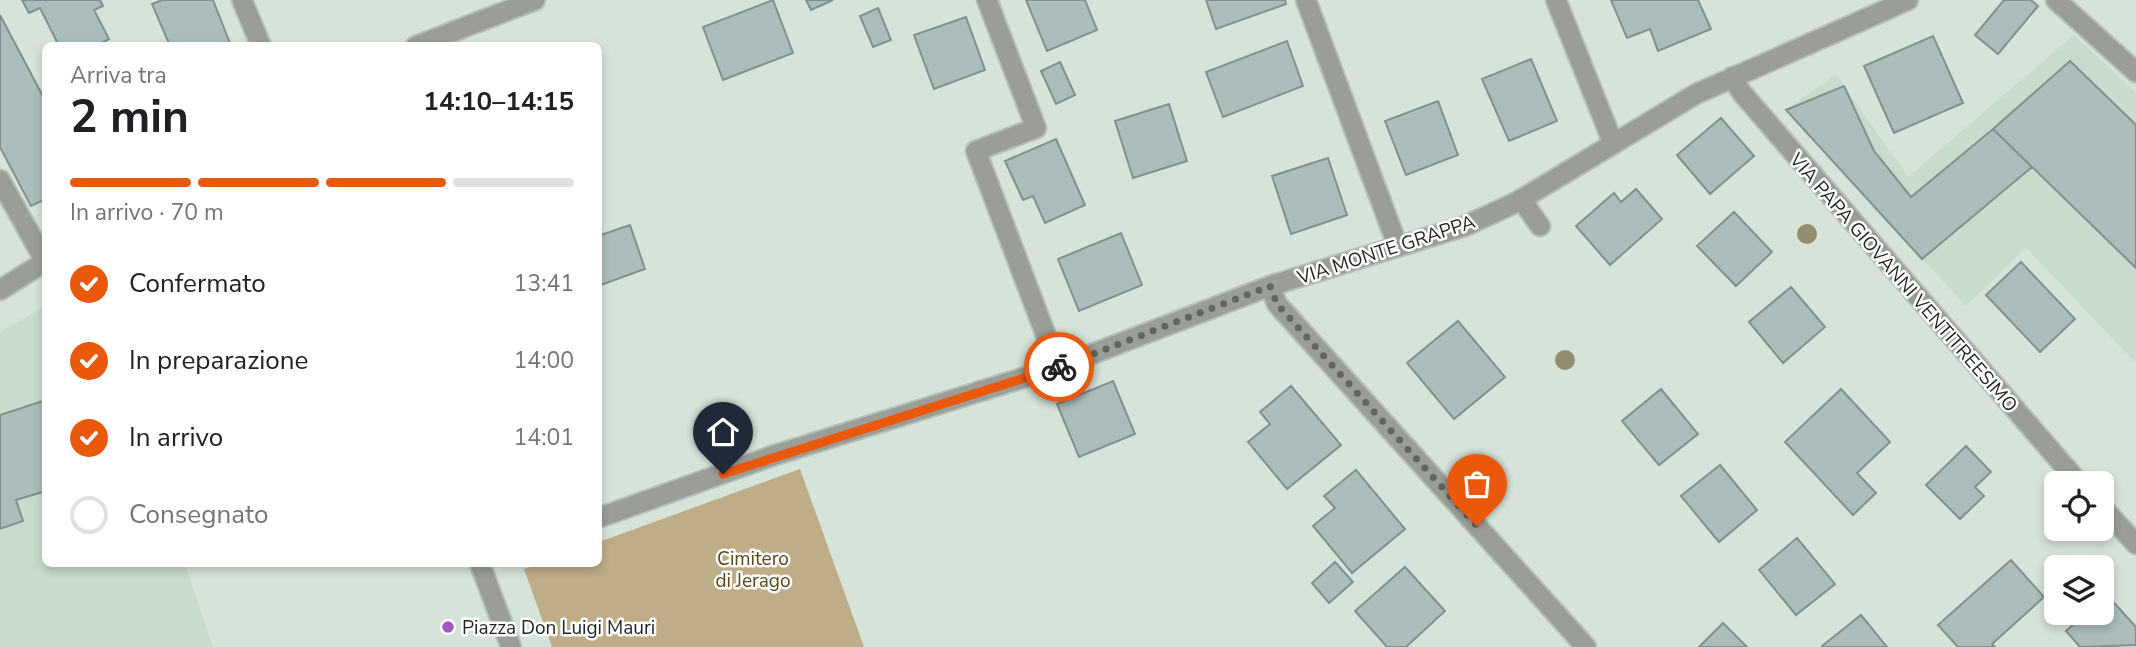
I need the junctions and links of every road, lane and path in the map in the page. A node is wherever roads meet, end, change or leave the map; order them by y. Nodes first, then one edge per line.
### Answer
1 (242, 0) edge
2 (535, 0) edge
3 (988, 0) edge
4 (1306, 0) edge
5 (1556, 0) edge
6 (1908, 0) edge
7 (2056, 0) edge
8 (259, 42) edge
9 (426, 42) edge
10 (2136, 72) edge
11 (1732, 77) junction
12 (1613, 143) junction
13 (0, 180) edge
14 (1521, 199) junction
15 (1540, 226) dead end
16 (1398, 247) junction
17 (42, 256) edge
18 (42, 263) edge
19 (1270, 286) junction
20 (0, 290) edge
21 (1058, 367) junction
22 (2069, 471) edge
23 (602, 517) edge
24 (2114, 520) edge
25 (2136, 544) edge
26 (481, 567) edge
27 (511, 647) edge
28 (1587, 647) edge

1 - 8 street
2 - 9 street
3 - 21 street
4 - 16 street
5 - 12 street
6 - 11 street, VIA MONTE GRAPPA
7 - 10 street
11 - 12 street, VIA MONTE GRAPPA
11 - 22 street, VIA PAPA GIOVANNI VENTITREESIMO
12 - 14 street, VIA MONTE GRAPPA
13 - 17 street
14 - 15 street
14 - 16 street, VIA MONTE GRAPPA
16 - 19 street, VIA MONTE GRAPPA
18 - 20 street
19 - 21 street, VIA MONTE GRAPPA
19 - 28 street
21 - 23 street, VIA MONTE GRAPPA
24 - 25 street
26 - 27 street

